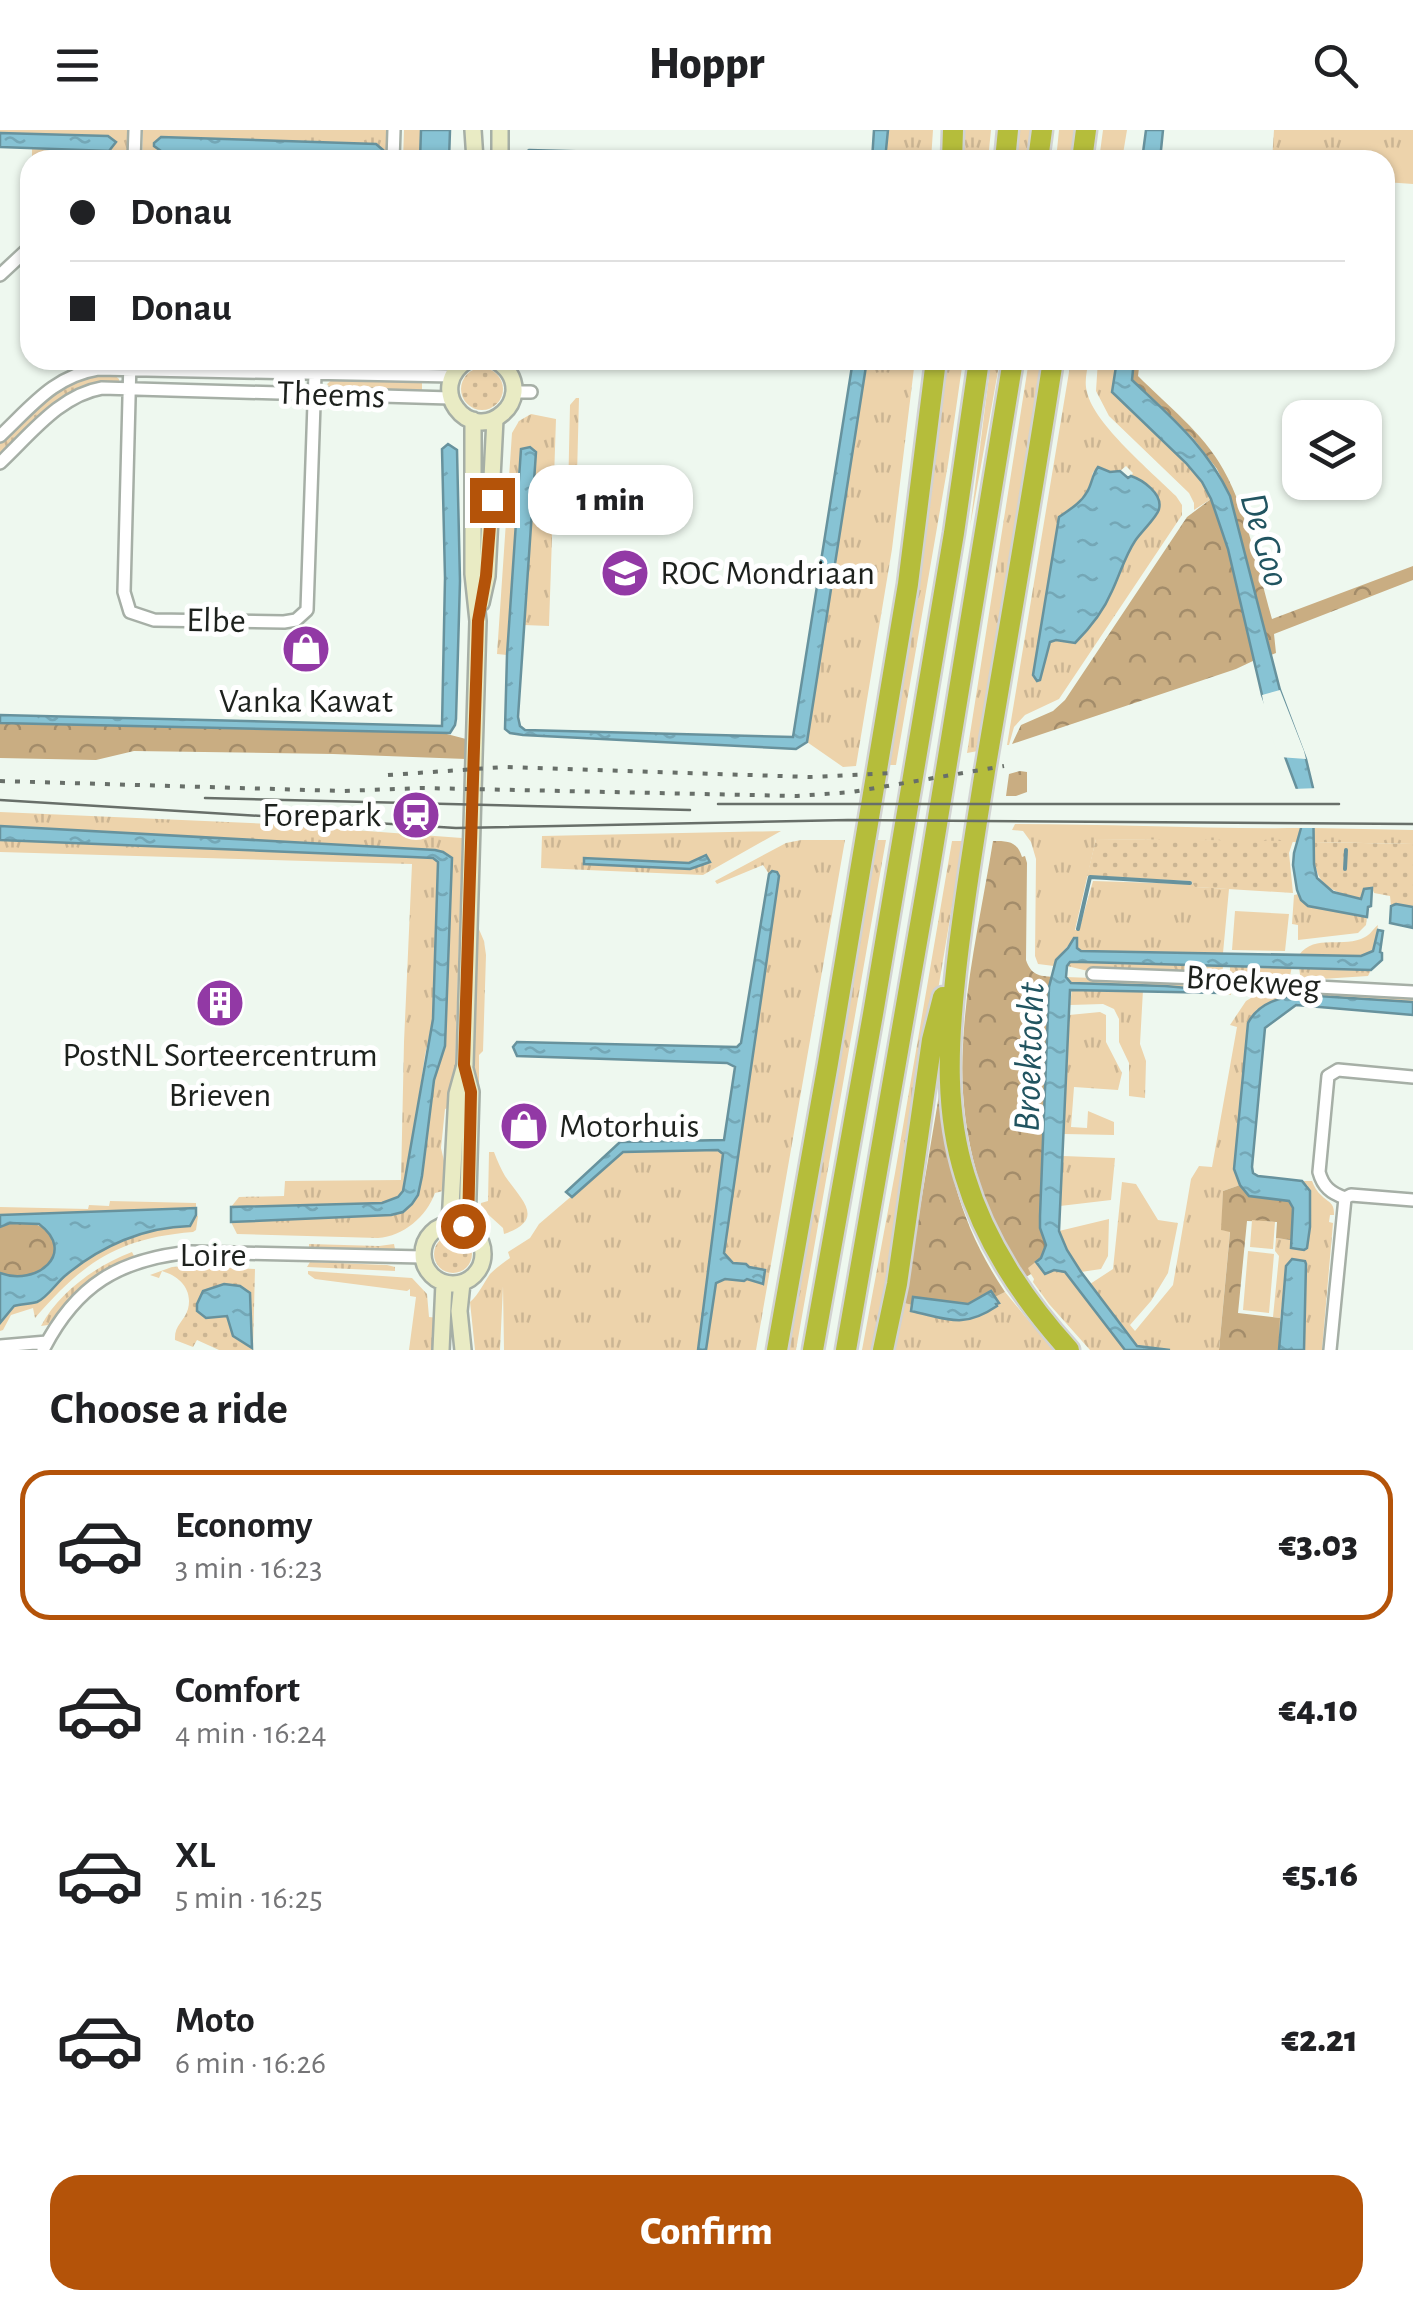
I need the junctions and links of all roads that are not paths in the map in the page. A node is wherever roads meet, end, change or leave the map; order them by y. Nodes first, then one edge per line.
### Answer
1 (20, 256) edge
2 (0, 275) edge
3 (92, 370) edge
4 (130, 370) edge
5 (240, 370) edge
6 (456, 370) edge
7 (506, 370) edge
8 (935, 370) edge
9 (978, 370) edge
10 (1011, 370) edge
11 (1051, 370) edge
12 (314, 374) junction
13 (452, 376) junction
14 (129, 388) junction
15 (514, 392) junction
16 (531, 392) dead end
17 (314, 394) junction
18 (450, 398) junction
19 (495, 418) junction
20 (472, 420) junction
21 (0, 436) edge
22 (0, 463) edge
23 (478, 621) junction
24 (960, 925) junction
25 (1093, 974) dead end
26 (1413, 992) edge
27 (464, 1065) junction
28 (1413, 1078) edge
29 (1345, 1198) junction
30 (1413, 1200) edge
31 (450, 1224) junction
32 (468, 1228) junction
33 (422, 1258) junction
34 (444, 1283) junction
35 (462, 1283) junction
36 (0, 1346) edge
37 (45, 1346) edge
38 (441, 1350) edge
39 (463, 1350) edge
40 (777, 1350) edge
41 (814, 1350) edge
42 (846, 1350) edge
43 (882, 1350) edge
44 (1069, 1350) edge
45 (1330, 1350) edge

1 - 2 street
3 - 21 street, Theems
4 - 14 street, Elbe
5 - 12 street, Theems
6 - 13 main road
7 - 15 main road
8 - 40 highway
9 - 41 highway
10 - 42 highway
11 - 24 highway
12 - 13 street, Theems
12 - 17 street, Elbe
13 - 18 main road
14 - 17 street, Theems
14 - 17 street, Elbe
14 - 22 street, Theems
15 - 16 street
15 - 19 main road
17 - 18 street, Theems
18 - 20 main road
19 - 20 main road
19 - 23 main road
20 - 23 main road
23 - 27 main road
24 - 43 highway
24 - 44 highway
25 - 26 street, Broekweg
27 - 31 main road
27 - 32 main road
28 - 29 street
29 - 30 street
29 - 45 street
31 - 32 main road
31 - 33 main road
32 - 35 main road
33 - 34 main road
33 - 37 street, Loire
34 - 35 main road
34 - 38 main road
35 - 39 main road
36 - 37 street

